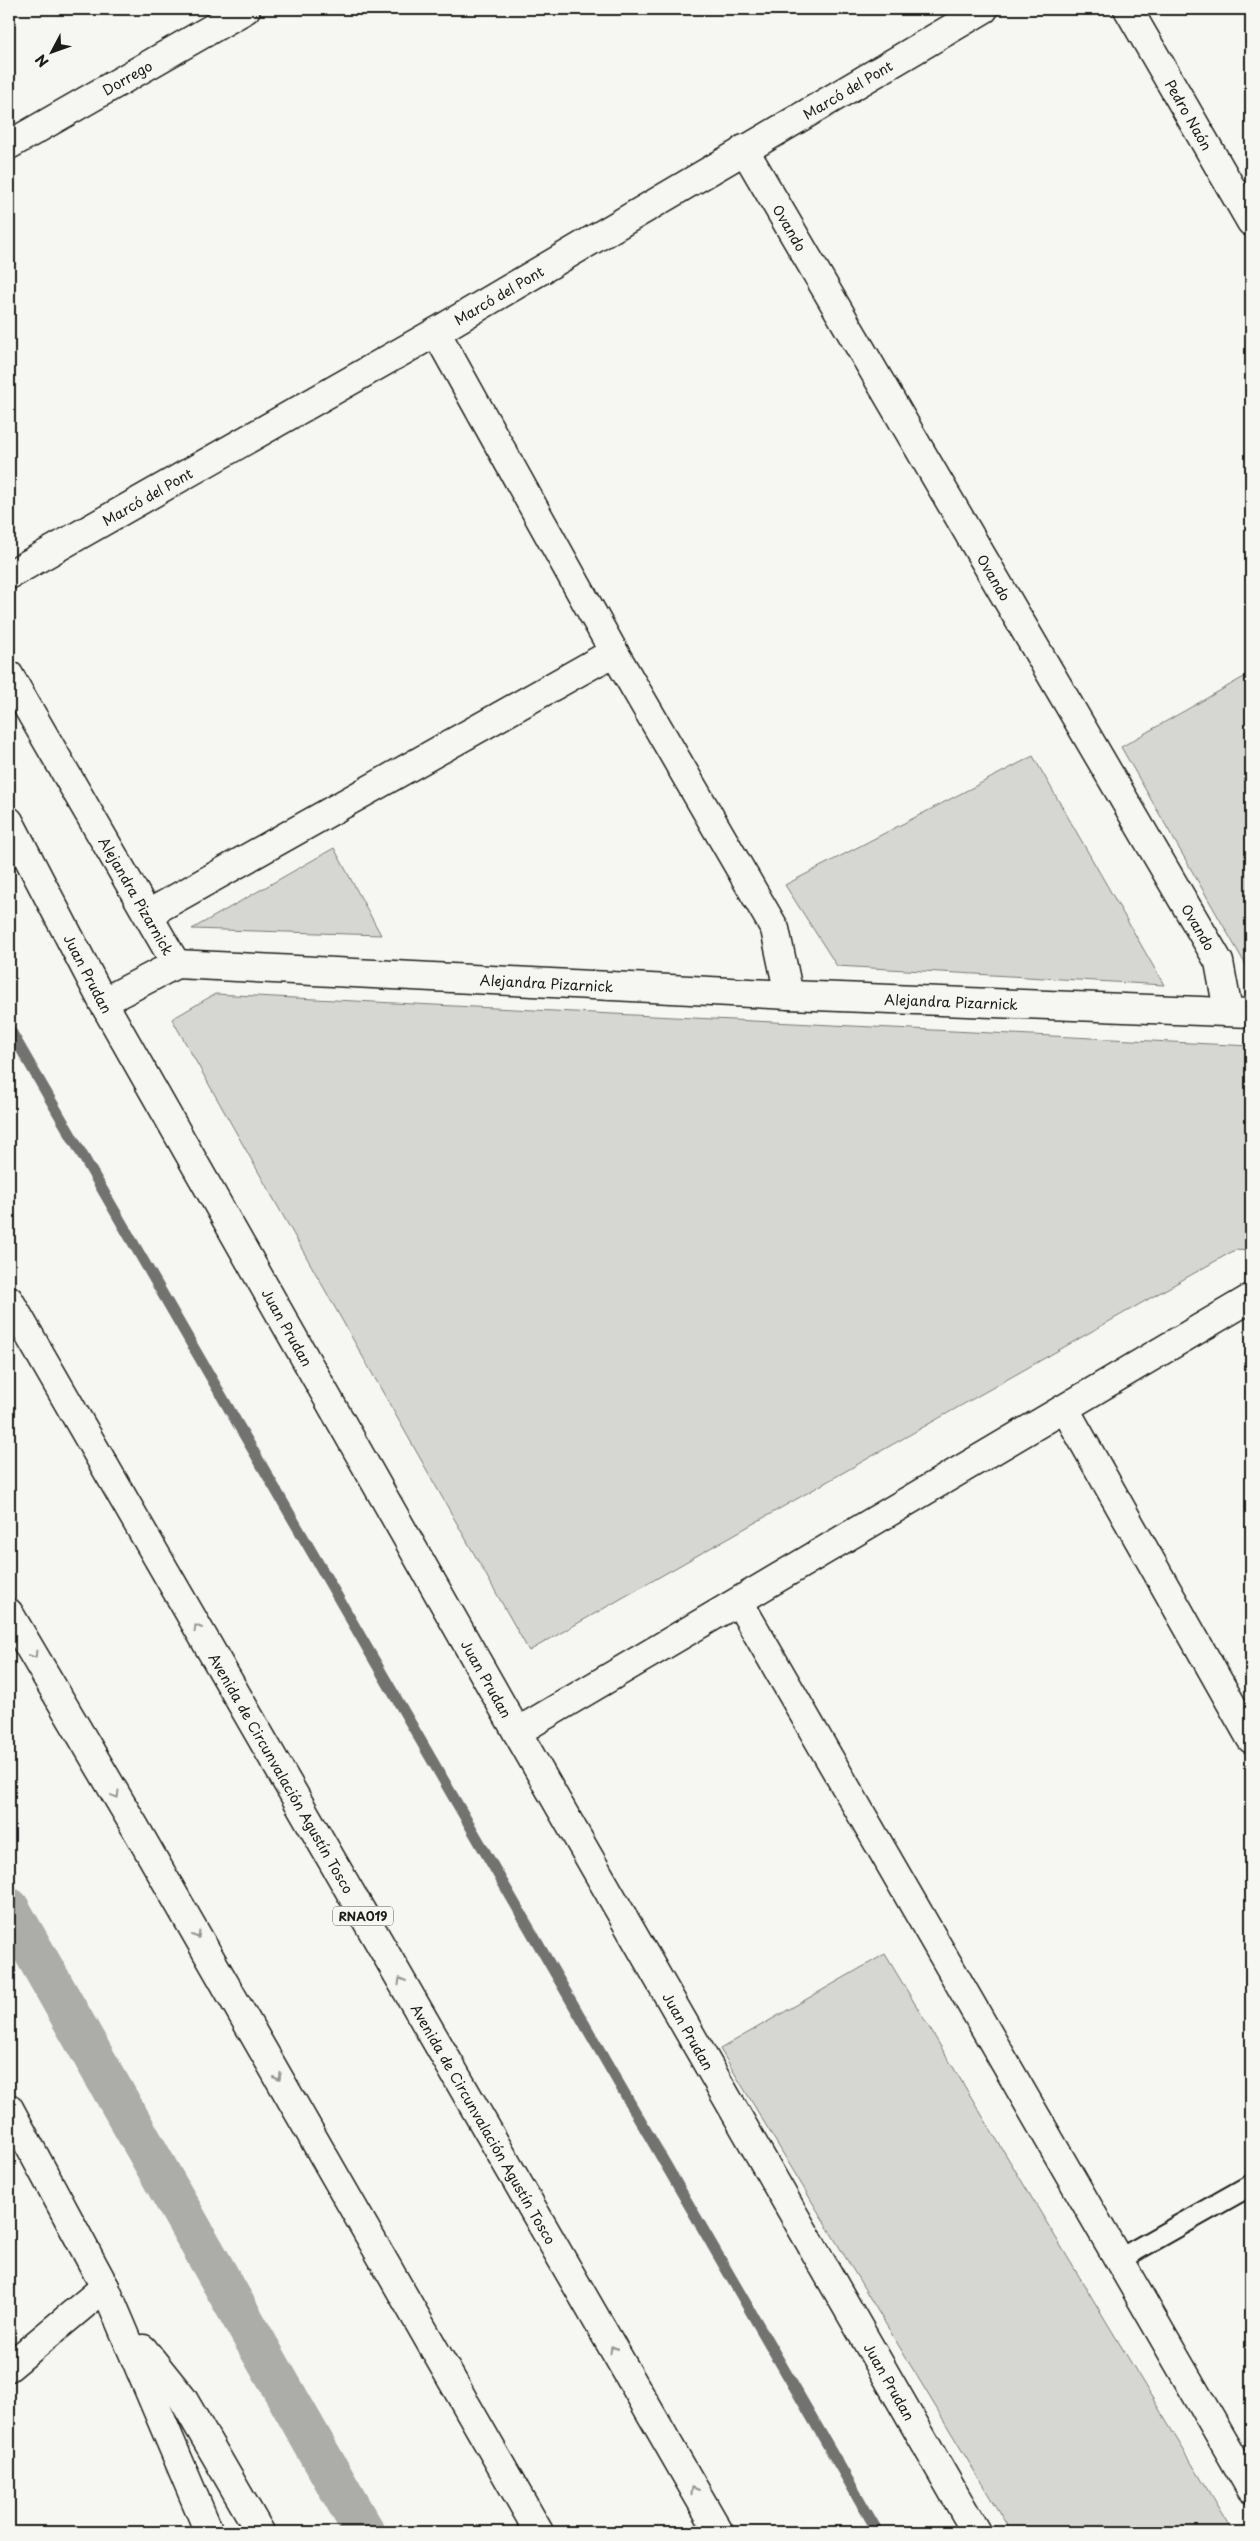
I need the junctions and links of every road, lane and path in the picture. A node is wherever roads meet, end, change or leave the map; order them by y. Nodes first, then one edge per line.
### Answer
1 (246, 9) edge
2 (984, 9) edge
3 (1128, 9) edge
4 (9, 145) edge
5 (744, 149) junction
6 (1251, 222) edge
7 (436, 332) junction
8 (9, 575) edge
9 (614, 652) junction
10 (9, 675) edge
11 (9, 821) edge
12 (148, 914) junction
13 (176, 964) junction
14 (789, 995) junction
15 (103, 1002) junction
16 (1239, 1012) edge
17 (1251, 1298) edge
18 (9, 1300) edge
19 (1065, 1409) junction
20 (739, 1602) junction
21 (9, 1613) edge
22 (518, 1732) junction
23 (1251, 1739) edge
24 (9, 2108) edge
25 (1251, 2185) edge
26 (1120, 2259) junction
27 (105, 2287) junction
28 (119, 2319) junction
29 (9, 2367) edge
30 (1251, 2489) edge
31 (209, 2532) edge
32 (260, 2532) edge
33 (540, 2532) edge
34 (719, 2532) edge
35 (976, 2532) edge

1 - 4 main road, Dorrego
2 - 5 main road, Marcó del Pont
3 - 6 main road, Pedro Naón
5 - 7 main road, Marcó del Pont
5 - 16 main road, Ovando
7 - 8 main road, Marcó del Pont
7 - 9 main road
9 - 12 main road
9 - 14 main road
10 - 12 main road, Alejandra Pizarnick
11 - 15 main road, Juan Prudan
12 - 13 main road, Alejandra Pizarnick
13 - 14 main road, Alejandra Pizarnick
13 - 15 main road
14 - 16 main road, Alejandra Pizarnick
15 - 22 main road, Juan Prudan
17 - 19 main road
34 -> 18 main road, Avenida de Circunvalación Agustín Tosco / RNA019
19 - 20 main road
19 - 23 main road
20 - 22 main road
20 - 26 main road
21 -> 33 main road
22 - 35 main road, Juan Prudan
24 - 27 main road
25 - 26 lane
26 - 30 main road
27 - 28 main road
27 - 29 main road
28 - 31 main road
28 - 32 main road

